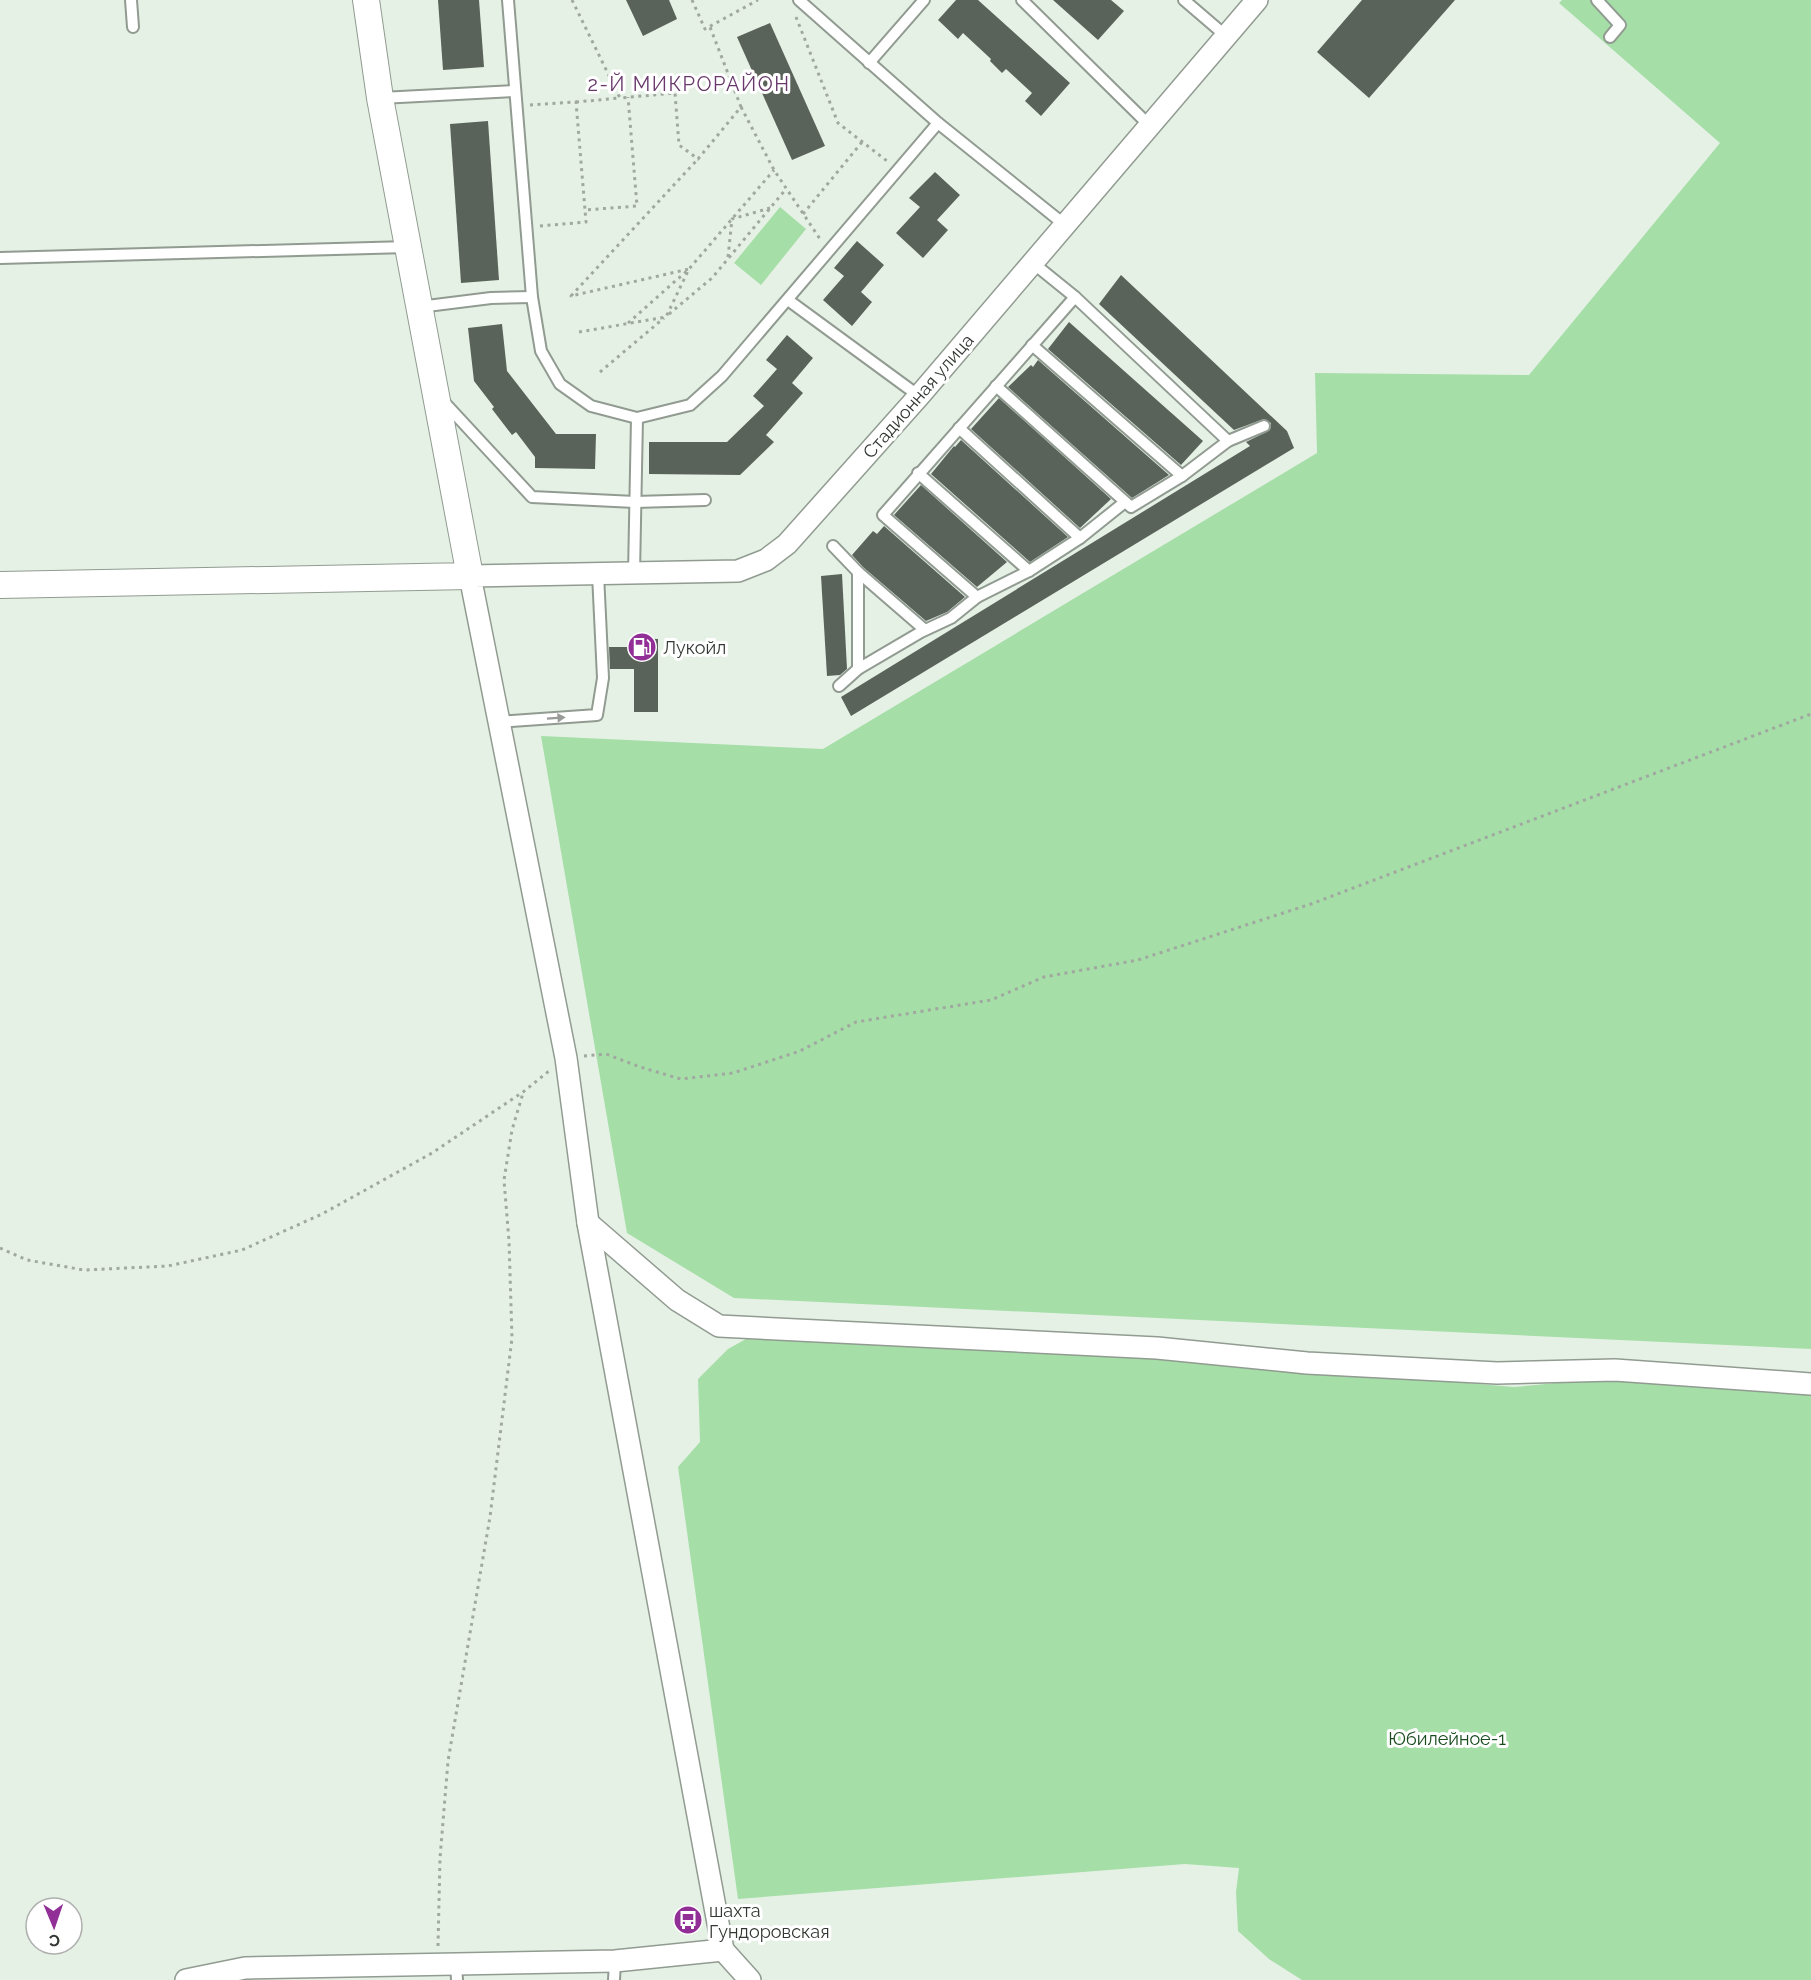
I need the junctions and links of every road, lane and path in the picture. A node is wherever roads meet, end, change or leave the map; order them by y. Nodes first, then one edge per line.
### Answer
1 (131, 0) edge
2 (366, 0) edge
3 (508, 0) edge
4 (572, 0) edge
5 (692, 0) edge
6 (758, 0) edge
7 (799, 0) edge
8 (924, 0) edge
9 (1022, 0) edge
10 (1184, 0) edge
11 (1257, 0) edge
12 (1597, 0) edge
13 (793, 10) dead end
14 (133, 27) dead end
15 (710, 27) junction
16 (1226, 36) junction
17 (1610, 36) dead end
18 (869, 63) junction
19 (515, 91) junction
20 (628, 97) junction
21 (381, 98) junction
22 (620, 98) junction
23 (576, 102) junction
24 (516, 106) junction
25 (741, 107) junction
26 (938, 123) junction
27 (1150, 126) junction
28 (862, 142) junction
29 (698, 159) junction
30 (774, 170) junction
31 (898, 170) junction
32 (786, 189) junction
33 (771, 207) junction
34 (585, 210) junction
35 (803, 214) junction
36 (732, 219) junction
37 (1065, 225) junction
38 (526, 227) junction
39 (408, 247) junction
40 (829, 251) junction
41 (0, 258) edge
42 (728, 259) junction
43 (1033, 263) junction
44 (689, 269) junction
45 (532, 297) junction
46 (1075, 297) junction
47 (788, 300) junction
48 (419, 307) junction
49 (666, 316) junction
50 (628, 323) junction
51 (579, 332) dead end
52 (1032, 345) junction
53 (600, 372) dead end
54 (996, 386) junction
55 (436, 393) junction
56 (919, 396) junction
57 (637, 418) junction
58 (1264, 426) dead end
59 (959, 428) junction
60 (1228, 441) junction
61 (918, 473) junction
62 (1182, 476) junction
63 (705, 500) dead end
64 (635, 502) junction
65 (1125, 502) junction
66 (1080, 538) junction
67 (833, 546) dead end
68 (1029, 571) junction
69 (858, 572) junction
70 (598, 574) junction
71 (634, 574) junction
72 (470, 576) junction
73 (0, 585) edge
74 (977, 597) junction
75 (925, 630) junction
76 (858, 669) junction
77 (839, 686) dead end
78 (1811, 714) edge
79 (498, 722) junction
80 (561, 1061) junction
81 (523, 1092) junction
82 (588, 1222) junction
83 (0, 1248) edge
84 (1811, 1384) edge
85 (723, 1950) junction
86 (450, 1970) edge
87 (615, 1970) edge
88 (186, 1980) edge
89 (750, 1980) edge

1 - 14 lane
2 - 21 street
3 - 19 lane
4 - 22 path
5 - 15 path
6 - 15 path
7 - 18 lane
8 - 18 lane
9 - 27 lane
10 - 16 lane
11 - 16 street, Стадионная улица
12 - 17 lane
13 - 28 path
15 - 25 path
16 - 27 street, Стадионная улица
18 - 26 lane
19 - 21 lane
19 - 24 lane
20 - 22 path
20 - 29 path
20 - 34 path
21 - 39 street
22 - 23 path
23 - 24 path
23 - 34 path
24 - 38 lane
25 - 29 path
25 - 30 path
26 - 31 lane
26 - 37 lane
27 - 37 street, Стадионная улица
28 - 31 path
28 - 35 path
29 - 44 path
30 - 32 path
30 - 36 path
31 - 40 lane
32 - 33 path
32 - 35 path
33 - 36 path
33 - 42 path
34 - 38 path
35 - 40 path
36 - 42 path
36 - 44 path
37 - 43 street, Стадионная улица
38 - 45 lane
39 - 41 lane
39 - 48 street
40 - 47 lane
42 - 49 path
43 - 46 lane
43 - 56 street, Стадионная улица
44 - 49 path
44 - 50 path
45 - 48 lane
45 - 57 lane
46 - 52 lane
46 - 60 lane
47 - 56 lane
47 - 57 lane
48 - 55 street
49 - 50 path
49 - 53 path
50 - 51 path
52 - 54 lane
52 - 62 lane
54 - 59 lane
54 - 65 lane
55 - 64 lane
55 - 72 street
56 - 71 street, Стадионная улица
57 - 64 lane
58 - 60 lane
59 - 61 lane
59 - 66 lane
60 - 62 lane
61 - 68 lane
61 - 74 lane
62 - 65 lane
63 - 64 lane
64 - 71 lane
65 - 66 lane
66 - 68 lane
67 - 69 lane
68 - 74 lane
69 - 75 lane
69 - 76 lane
70 - 71 street, Стадионная улица
70 - 72 street, Стадионная улица
79 -> 70 lane
72 - 73 street
72 - 79 street
74 - 75 lane
75 - 76 lane
76 - 77 lane
78 - 80 path
79 - 80 street
80 - 81 path
80 - 82 street
81 - 83 path
81 - 86 path
82 - 84 street
82 - 85 street
85 - 87 street
85 - 89 street
86 - 87 street
86 - 88 street

